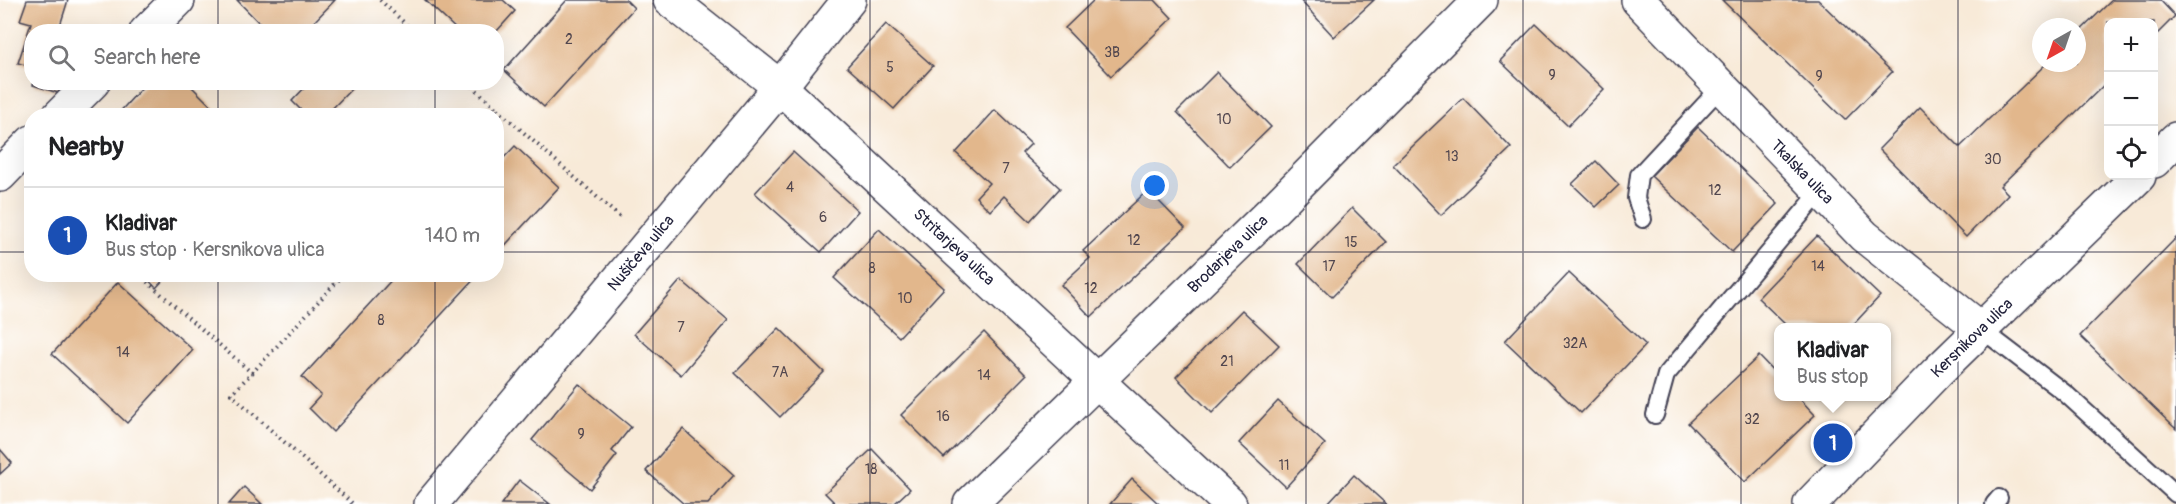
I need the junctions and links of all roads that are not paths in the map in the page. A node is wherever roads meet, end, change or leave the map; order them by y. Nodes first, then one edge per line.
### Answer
1 (178, 0) edge
2 (670, 0) edge
3 (849, 0) edge
4 (1481, 0) edge
5 (1638, 0) edge
6 (154, 24) edge
7 (780, 87) junction
8 (1721, 87) junction
9 (85, 90) edge
10 (67, 108) edge
11 (2176, 139) edge
12 (24, 148) edge
13 (2158, 157) edge
14 (3, 164) edge
15 (2135, 180) edge
16 (1821, 192) junction
17 (1643, 219) dead end
18 (1981, 329) junction
19 (1098, 380) junction
20 (1655, 415) dead end
21 (2176, 494) edge
22 (431, 504) edge
23 (970, 504) edge
24 (1230, 504) edge
25 (1810, 504) edge

1 - 6 street
2 - 7 street, Stritarjeva ulica
3 - 7 street, Nušičeva ulica
4 - 19 street, Brodarjeva ulica
5 - 8 street, Tkalska ulica
7 - 19 street, Stritarjeva ulica
7 - 22 street, Nušičeva ulica
8 - 16 street, Tkalska ulica
8 - 17 lane
9 - 10 street
11 - 13 street
12 - 14 street
15 - 18 street, Kersnikova ulica
16 - 18 street, Tkalska ulica
16 - 20 lane
18 - 21 lane
18 - 25 street, Kersnikova ulica
19 - 23 street, Brodarjeva ulica
19 - 24 street, Stritarjeva ulica

